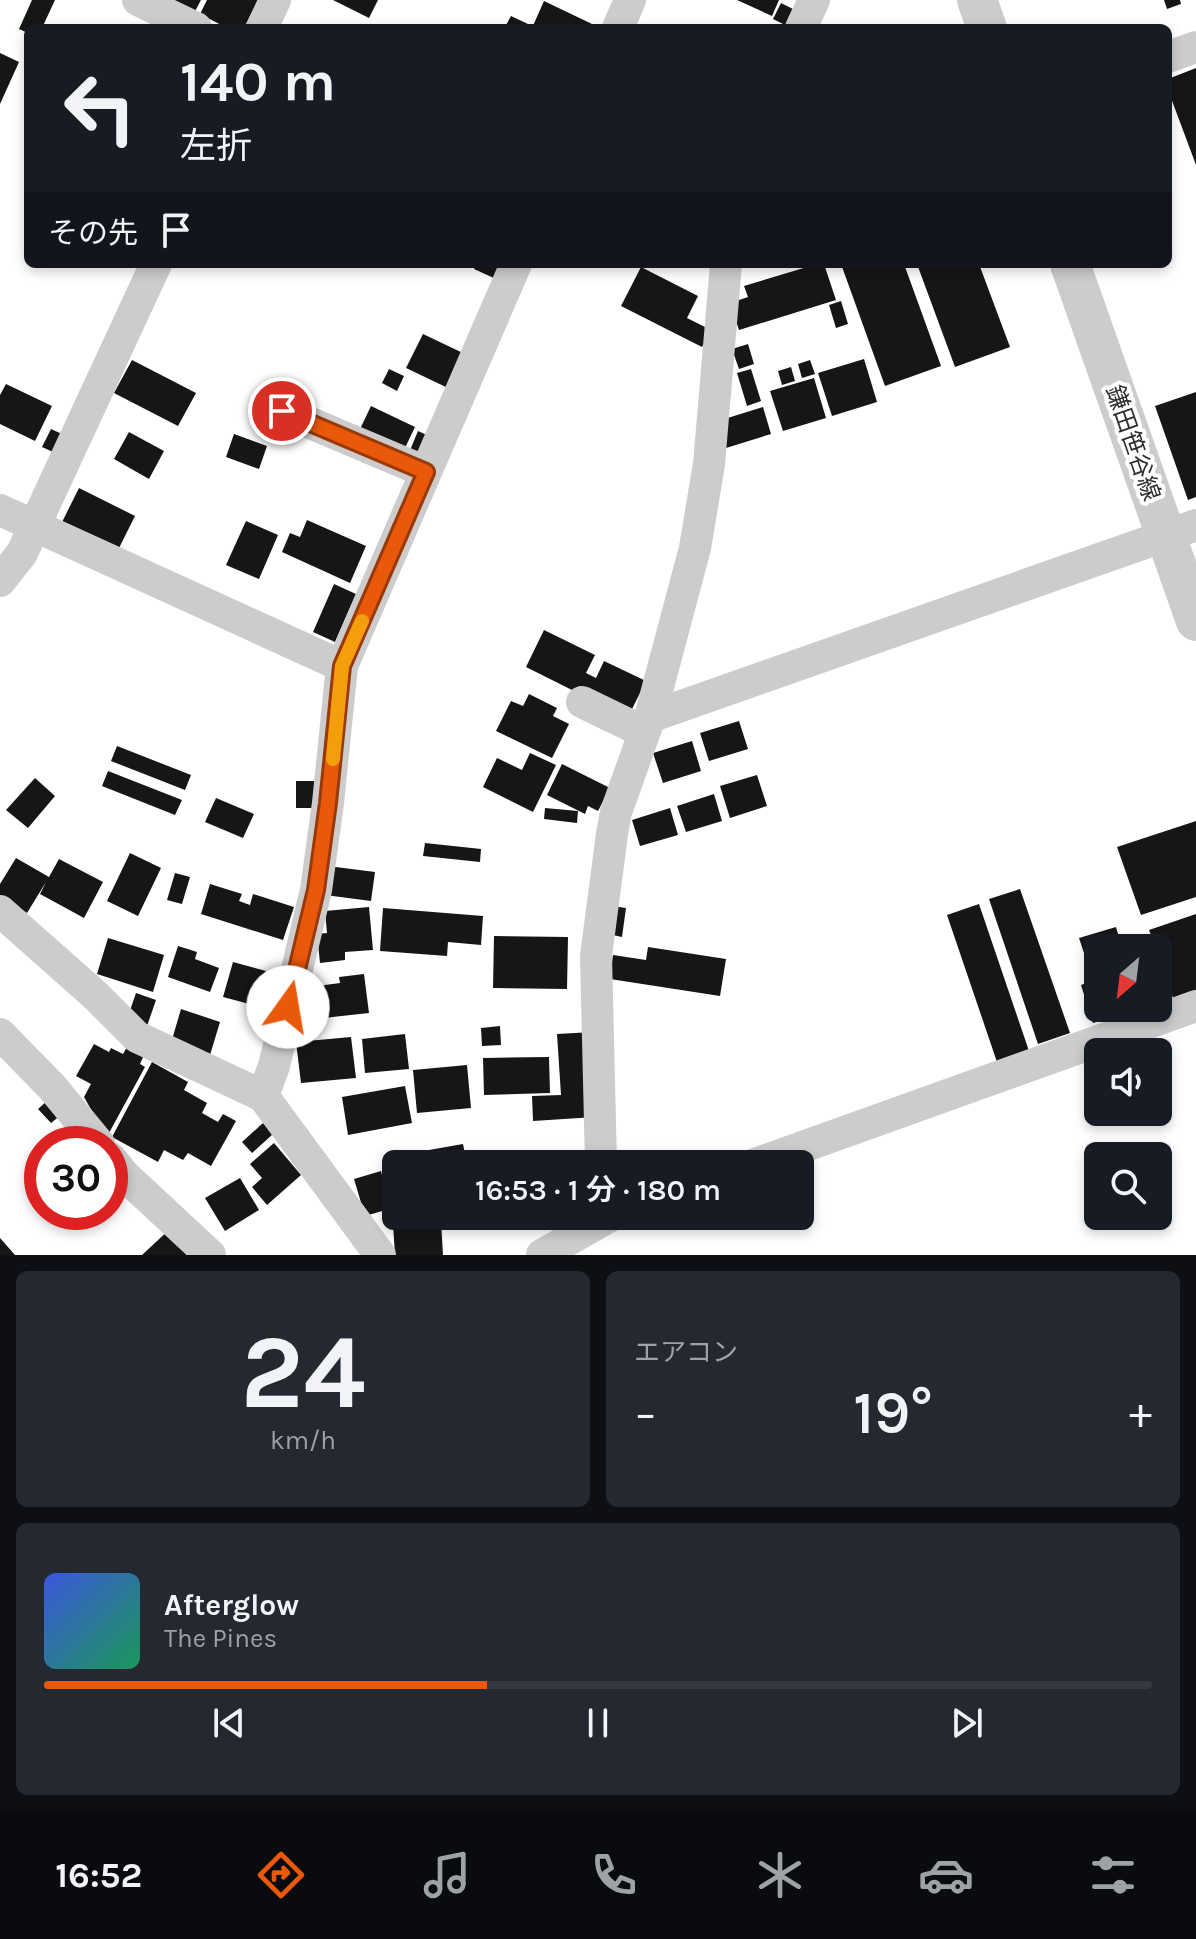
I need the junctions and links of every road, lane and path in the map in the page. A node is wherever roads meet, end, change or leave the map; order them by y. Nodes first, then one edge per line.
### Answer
1 (138, 0) edge
2 (275, 0) edge
3 (630, 0) edge
4 (814, 0) edge
5 (977, 0) edge
6 (188, 24) edge
7 (264, 24) edge
8 (620, 24) edge
9 (803, 24) edge
10 (986, 24) edge
11 (1196, 47) edge
12 (1172, 56) edge
13 (154, 268) edge
14 (514, 268) edge
15 (718, 268) edge
16 (1072, 268) edge
17 (282, 411) dead end
18 (426, 472) junction
19 (0, 510) edge
20 (35, 526) junction
21 (1181, 531) edge
22 (0, 581) edge
23 (1196, 621) edge
24 (342, 666) junction
25 (582, 702) dead end
26 (647, 725) junction
27 (0, 911) edge
28 (1196, 1006) edge
29 (0, 1034) edge
30 (263, 1096) junction
31 (84, 1126) edge
32 (601, 1150) edge
33 (794, 1150) edge
34 (128, 1179) edge
35 (583, 1230) edge
36 (210, 1255) edge
37 (380, 1255) edge
38 (542, 1255) edge

1 - 6 street
2 - 7 street
3 - 8 street
4 - 9 street
5 - 10 street
11 - 12 street
13 - 20 street
14 - 18 street
15 - 26 street
16 - 21 street, 鎌田笹谷線
17 - 18 street
18 - 24 street
19 - 20 street
20 - 22 street
20 - 24 street
21 - 23 street, 鎌田笹谷線
21 - 26 street
24 - 30 street
25 - 26 street
26 - 32 street
27 - 30 street
28 - 33 street
29 - 31 street
30 - 37 street
34 - 36 street
35 - 38 street

